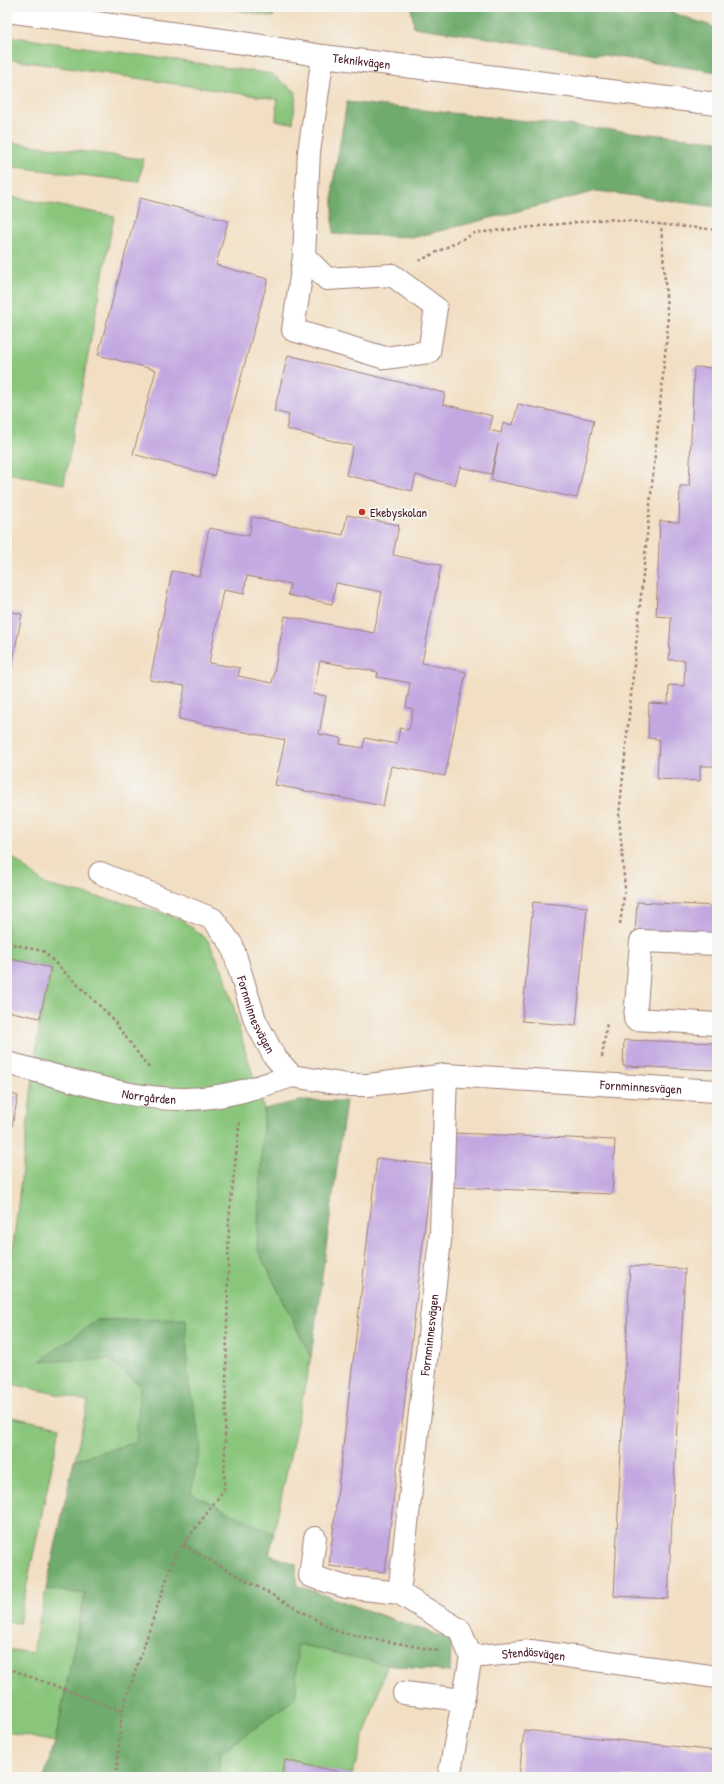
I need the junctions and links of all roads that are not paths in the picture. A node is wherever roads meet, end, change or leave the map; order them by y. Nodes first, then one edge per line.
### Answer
1 (7, 11) edge
2 (323, 56) junction
3 (717, 104) edge
4 (304, 256) junction
5 (100, 873) dead end
6 (717, 944) edge
7 (717, 1024) edge
8 (7, 1063) edge
9 (446, 1075) junction
10 (292, 1076) junction
11 (717, 1091) edge
12 (315, 1538) dead end
13 (399, 1593) junction
14 (471, 1658) junction
15 (717, 1677) edge
16 (404, 1693) dead end
17 (463, 1700) junction
18 (449, 1777) edge

1 - 2 street, Teknikvägen
2 - 3 street, Teknikvägen
2 - 4 street
4 - 4 street
5 - 10 street, Fornminnesvägen
6 - 7 street
8 - 10 street, Norrgården
9 - 10 street, Fornminnesvägen
9 - 11 street, Fornminnesvägen
9 - 13 street, Fornminnesvägen
12 - 13 street
13 - 14 street
14 - 15 street, Stendösvägen
14 - 17 street
16 - 17 street
17 - 18 street

